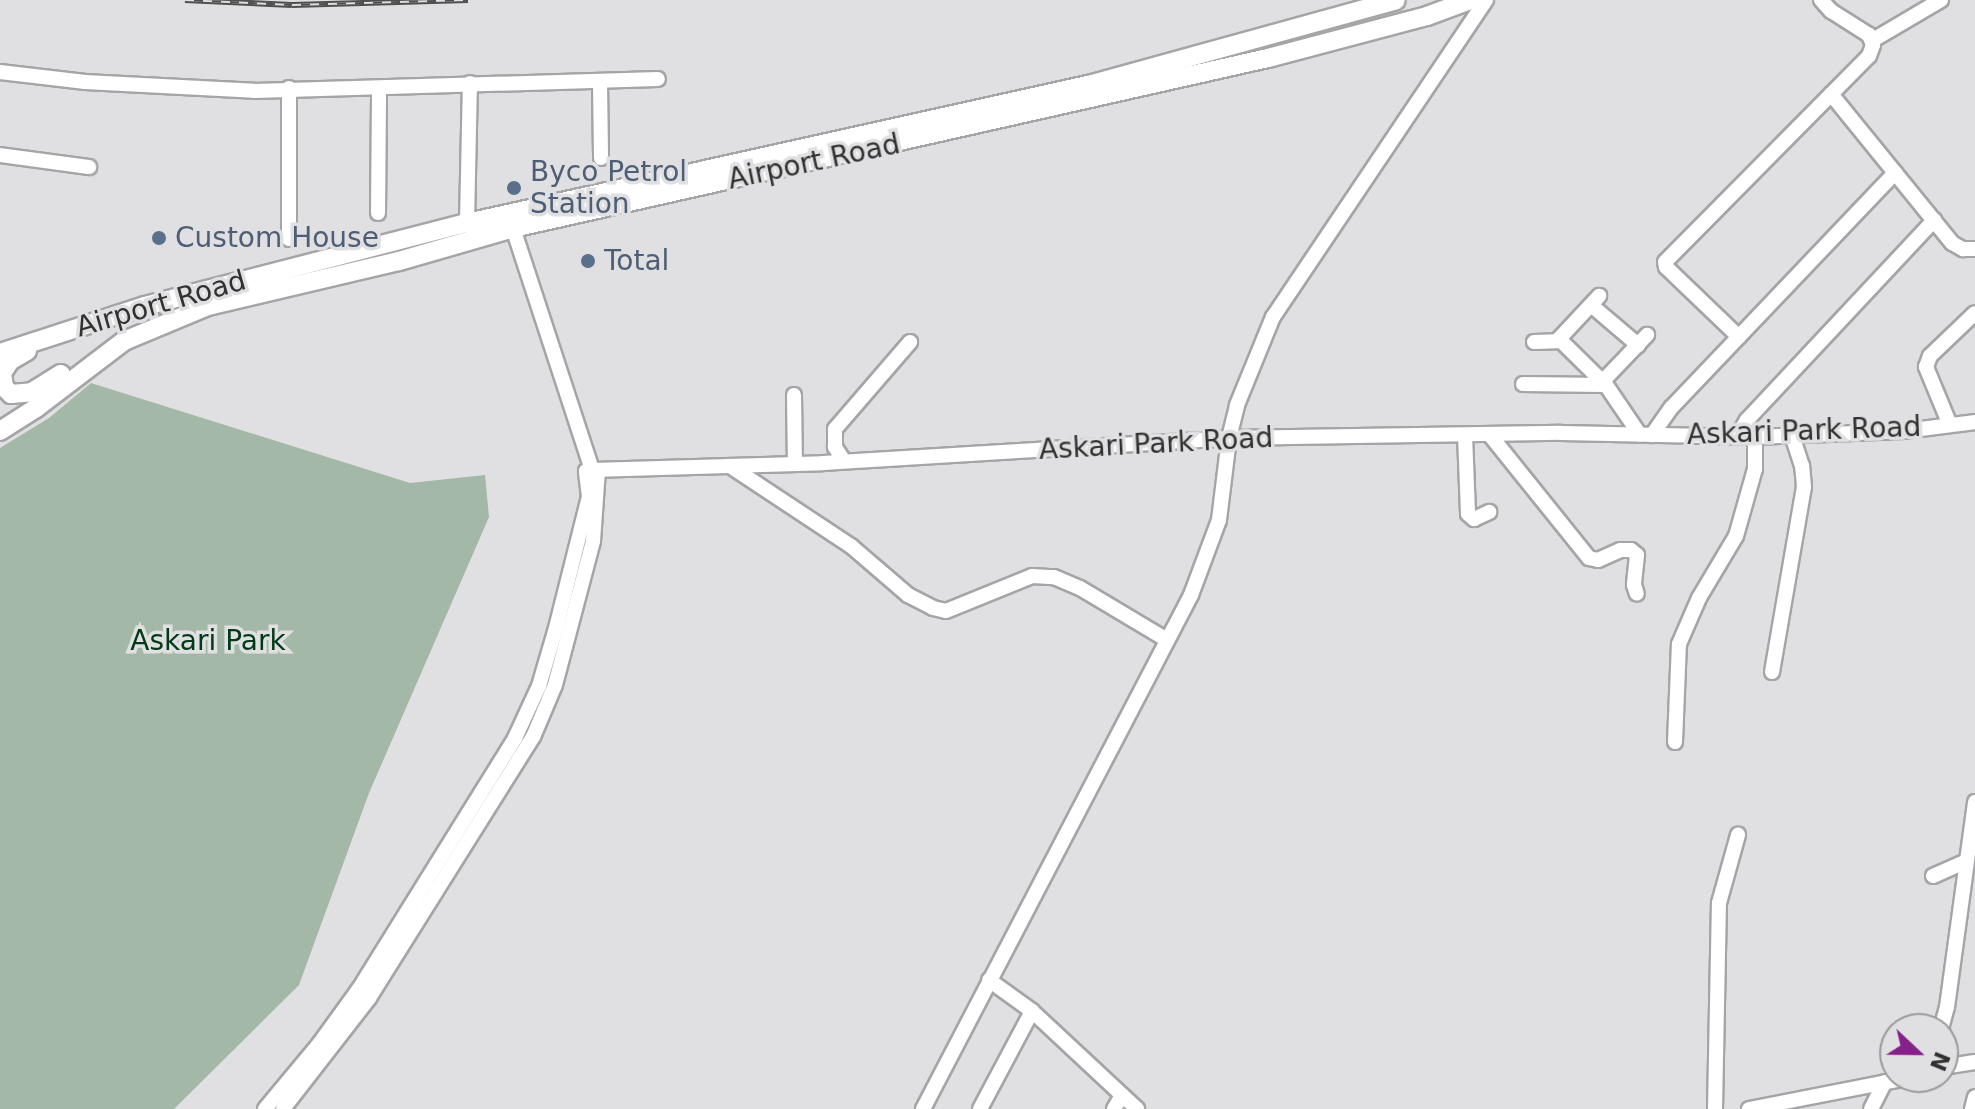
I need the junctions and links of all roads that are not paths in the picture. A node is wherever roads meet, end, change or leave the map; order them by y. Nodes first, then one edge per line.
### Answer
1 (1396, 0) edge
2 (1470, 0) edge
3 (1486, 0) edge
4 (1821, 0) edge
5 (1941, 0) edge
6 (1873, 40) junction
7 (0, 72) edge
8 (658, 79) dead end
9 (470, 83) junction
10 (600, 83) junction
11 (289, 88) junction
12 (379, 88) junction
13 (1831, 94) junction
14 (0, 156) edge
15 (601, 158) dead end
16 (89, 167) dead end
17 (1895, 173) junction
18 (378, 213) dead end
19 (1934, 220) junction
20 (467, 223) junction
21 (513, 228) junction
22 (289, 239) dead end
23 (1975, 249) edge
24 (1975, 313) edge
25 (58, 334) junction
26 (1739, 337) junction
27 (1559, 339) junction
28 (910, 342) dead end
29 (1534, 342) dead end
30 (116, 346) junction
31 (0, 353) edge
32 (1604, 383) junction
33 (1523, 384) dead end
34 (794, 395) dead end
35 (1975, 422) edge
36 (1950, 425) junction
37 (0, 431) edge
38 (1465, 435) junction
39 (1490, 435) junction
40 (1646, 435) junction
41 (1792, 436) junction
42 (1737, 437) junction
43 (1755, 437) junction
44 (1229, 438) junction
45 (844, 461) junction
46 (795, 464) junction
47 (730, 466) junction
48 (592, 470) junction
49 (1489, 512) dead end
50 (1637, 594) dead end
51 (1167, 640) junction
52 (1772, 672) dead end
53 (1675, 742) dead end
54 (1975, 802) edge
55 (1738, 835) dead end
56 (1966, 861) junction
57 (1933, 876) dead end
58 (989, 980) junction
59 (1032, 1011) junction
60 (1945, 1013) edge
61 (1879, 1084) edge
62 (1122, 1095) junction
63 (1975, 1097) edge
64 (1798, 1104) edge
65 (265, 1109) edge
66 (283, 1109) edge
67 (923, 1109) edge
68 (980, 1109) edge
69 (1114, 1109) edge
70 (1137, 1109) edge
71 (1715, 1109) edge
72 (1749, 1109) edge
73 (1972, 1109) edge

1 - 20 main road, Airport Road
2 - 21 main road, Airport Road
3 - 44 street
4 - 6 street
5 - 6 street
6 - 13 street
7 - 11 street
8 - 10 street
9 - 10 street
9 - 12 street
9 - 20 street
10 - 15 street
11 - 12 street
11 - 22 street
12 - 18 street
13 - 17 street
13 - 26 street
14 - 16 street
17 - 19 street
17 - 26 street
19 - 23 street
19 - 42 street
20 - 25 main road, Airport Road
21 - 30 main road, Airport Road
21 - 48 street
24 - 36 street
25 - 30 main road
25 - 31 main road, Airport Road
26 - 40 street
27 - 29 street
27 - 32 street
27 - 32 street
28 - 45 street
30 - 37 main road, Airport Road
32 - 33 street
32 - 40 street
34 - 46 street
35 - 36 street, Askari Park Road
36 - 41 street, Askari Park Road
38 - 39 street, Askari Park Road
38 - 44 street, Askari Park Road
38 - 49 street
39 - 40 street, Askari Park Road
39 - 50 street
40 - 42 street, Askari Park Road
41 - 43 street, Askari Park Road
41 - 52 street
42 - 43 street, Askari Park Road
43 - 53 street
44 - 45 street, Askari Park Road
44 - 51 street
45 - 46 street, Askari Park Road
46 - 47 street, Askari Park Road
47 - 48 street, Askari Park Road
47 - 51 street
48 - 65 street
48 - 66 street
51 - 58 street
54 - 56 street
55 - 71 street
56 - 57 street
56 - 60 street
58 - 59 street
58 - 67 street
59 - 62 street
59 - 68 street
61 - 64 street
62 - 69 street
62 - 70 street
63 - 73 street
64 - 72 street

